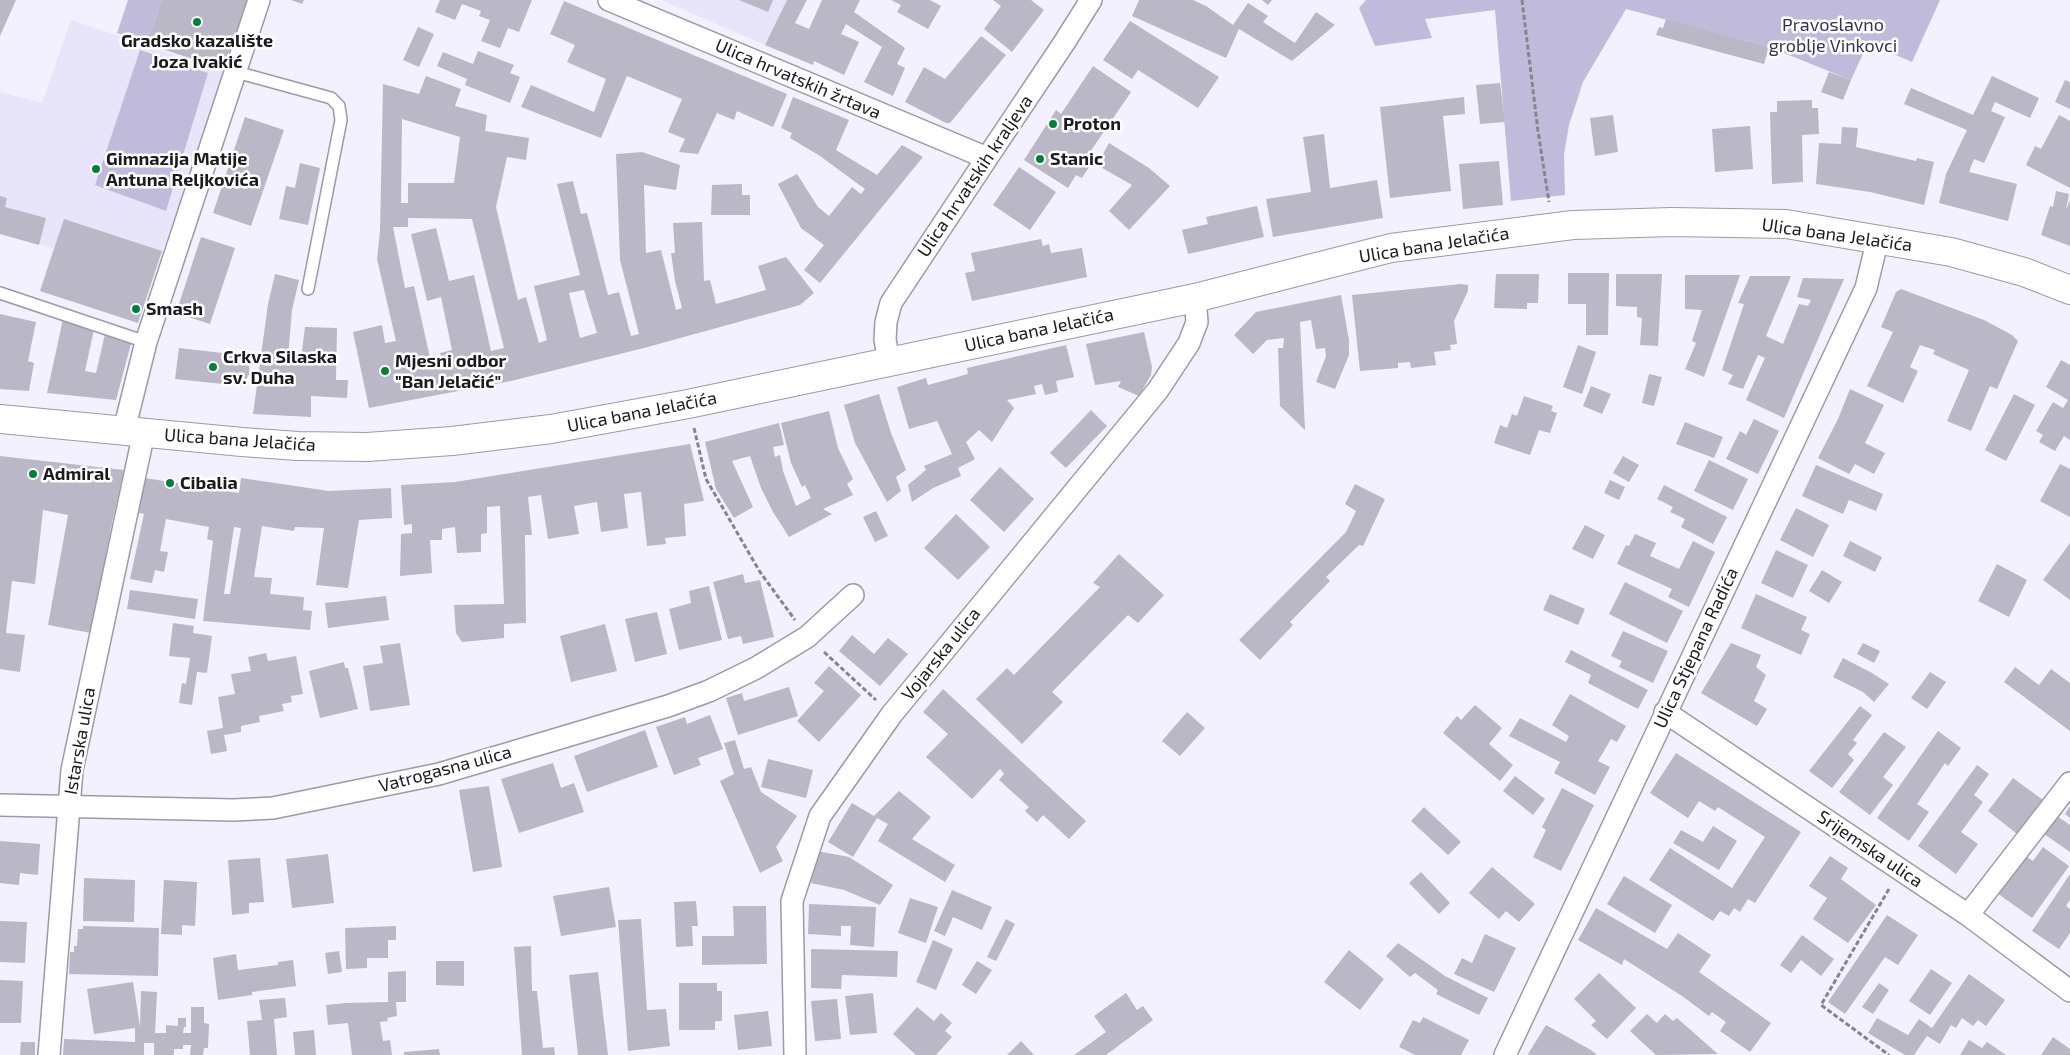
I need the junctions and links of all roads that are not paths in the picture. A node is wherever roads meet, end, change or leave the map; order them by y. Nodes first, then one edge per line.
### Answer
1 (259, 0) edge
2 (609, 0) edge
3 (1091, 0) edge
4 (236, 72) junction
5 (987, 158) junction
6 (1878, 238) junction
7 (308, 289) dead end
8 (2070, 290) edge
9 (0, 293) edge
10 (1194, 298) junction
11 (146, 342) junction
12 (889, 361) junction
13 (0, 419) edge
14 (134, 431) junction
15 (854, 595) dead end
16 (1665, 712) junction
17 (2070, 783) edge
18 (0, 805) edge
19 (69, 808) junction
20 (1968, 915) junction
21 (2070, 991) edge
22 (49, 1055) edge
23 (795, 1055) edge
24 (1504, 1055) edge

1 - 4 street, Istarska ulica
2 - 5 street, Ulica hrvatskih žrtava
3 - 5 street, Ulica hrvatskih kraljeva
4 - 7 lane
4 - 11 street, Istarska ulica
5 - 12 street, Ulica hrvatskih kraljeva
6 - 8 main road, Ulica bana Jelačića
6 - 10 main road, Ulica bana Jelačića
6 - 16 street, Ulica Stjepana Radića
9 - 11 lane
10 - 12 main road, Ulica bana Jelačića
10 - 23 street, Vojarska ulica
11 - 14 street, Istarska ulica
12 - 14 main road, Ulica bana Jelačića
13 - 14 main road, Ulica bana Jelačića
14 - 19 street, Istarska ulica
15 - 19 street, Vatrogasna ulica
16 - 20 street, Srijemska ulica
16 - 24 street, Ulica Stjepana Radića
17 - 20 street
18 - 19 street, Vatrogasna ulica
19 - 22 street, Istarska ulica
20 - 21 street, Srijemska ulica

